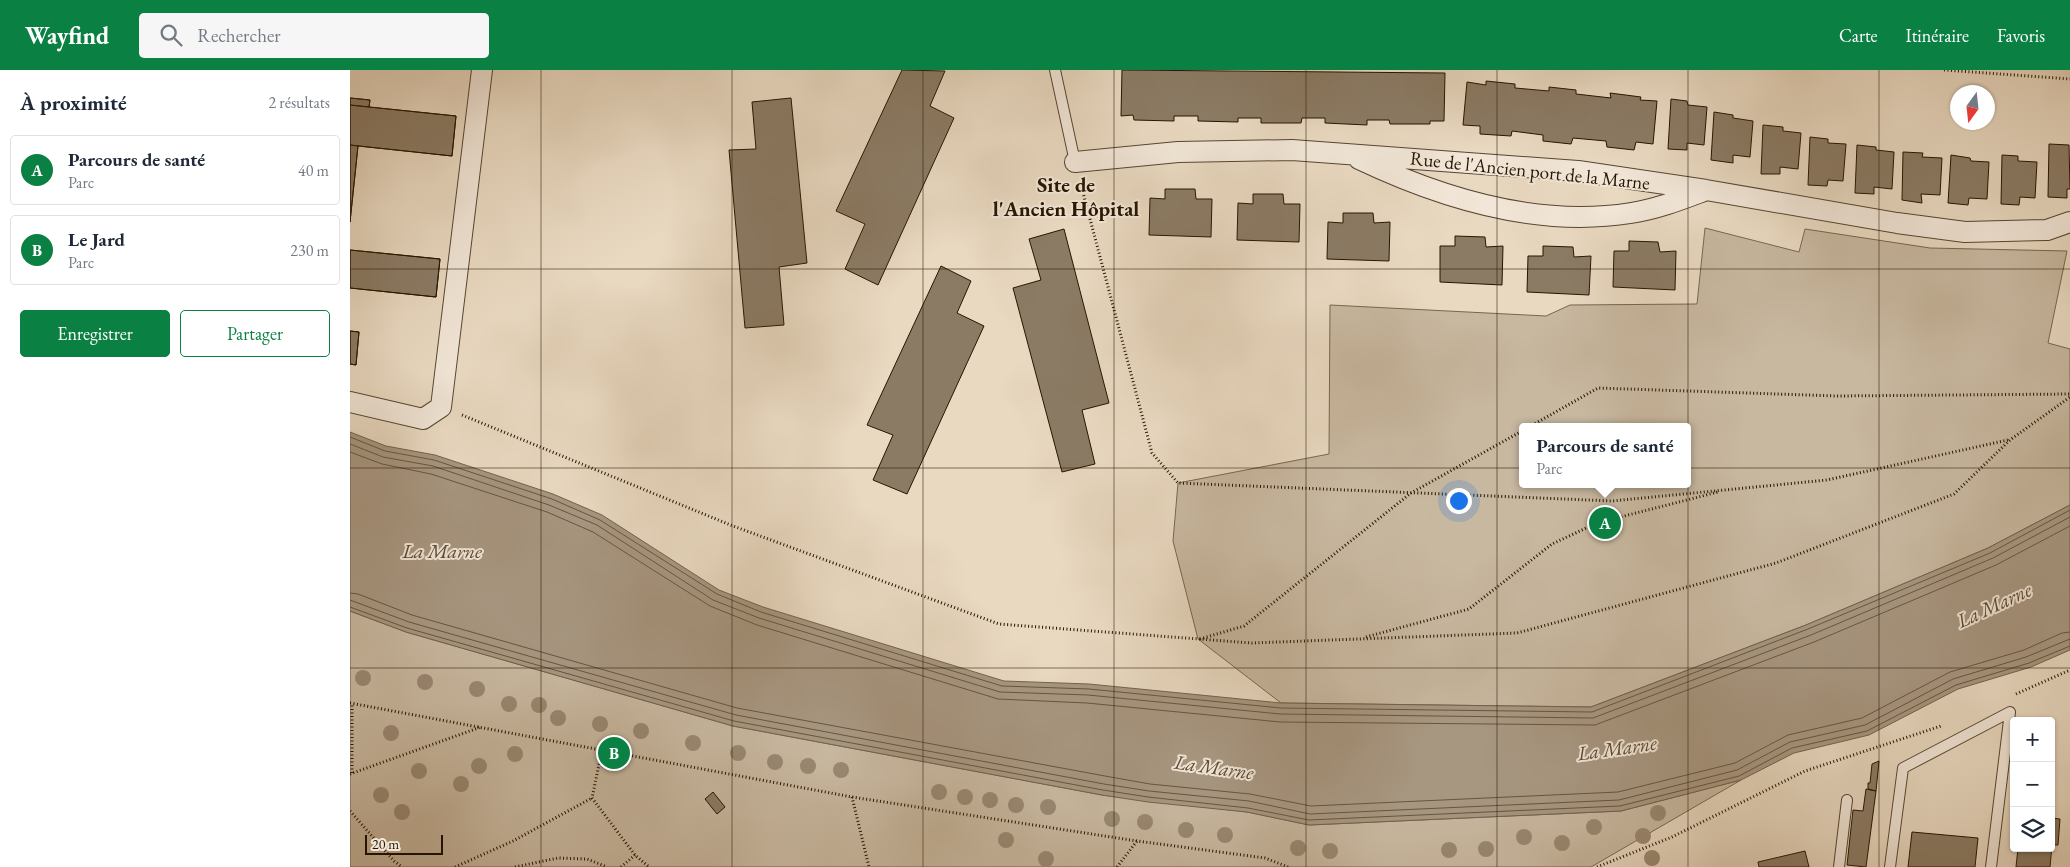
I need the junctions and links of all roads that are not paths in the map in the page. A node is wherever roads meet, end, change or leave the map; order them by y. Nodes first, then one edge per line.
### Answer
1 (482, 70) edge
2 (1055, 70) edge
3 (1346, 153) junction
4 (1075, 162) joint
5 (1706, 190) junction
6 (2070, 222) edge
7 (350, 402) edge
8 (1847, 800) dead end
9 (1839, 867) edge
10 (1890, 867) edge
11 (1991, 867) edge

1 - 7 street
2 - 4 lane
3 - 4 street, Rue de l'Ancien port de la Marne
3 - 5 street, Rue de l'Ancien port de la Marne
3 - 5 street
5 - 6 street, Rue de l'Ancien port de la Marne
8 - 9 lane
10 - 11 lane

